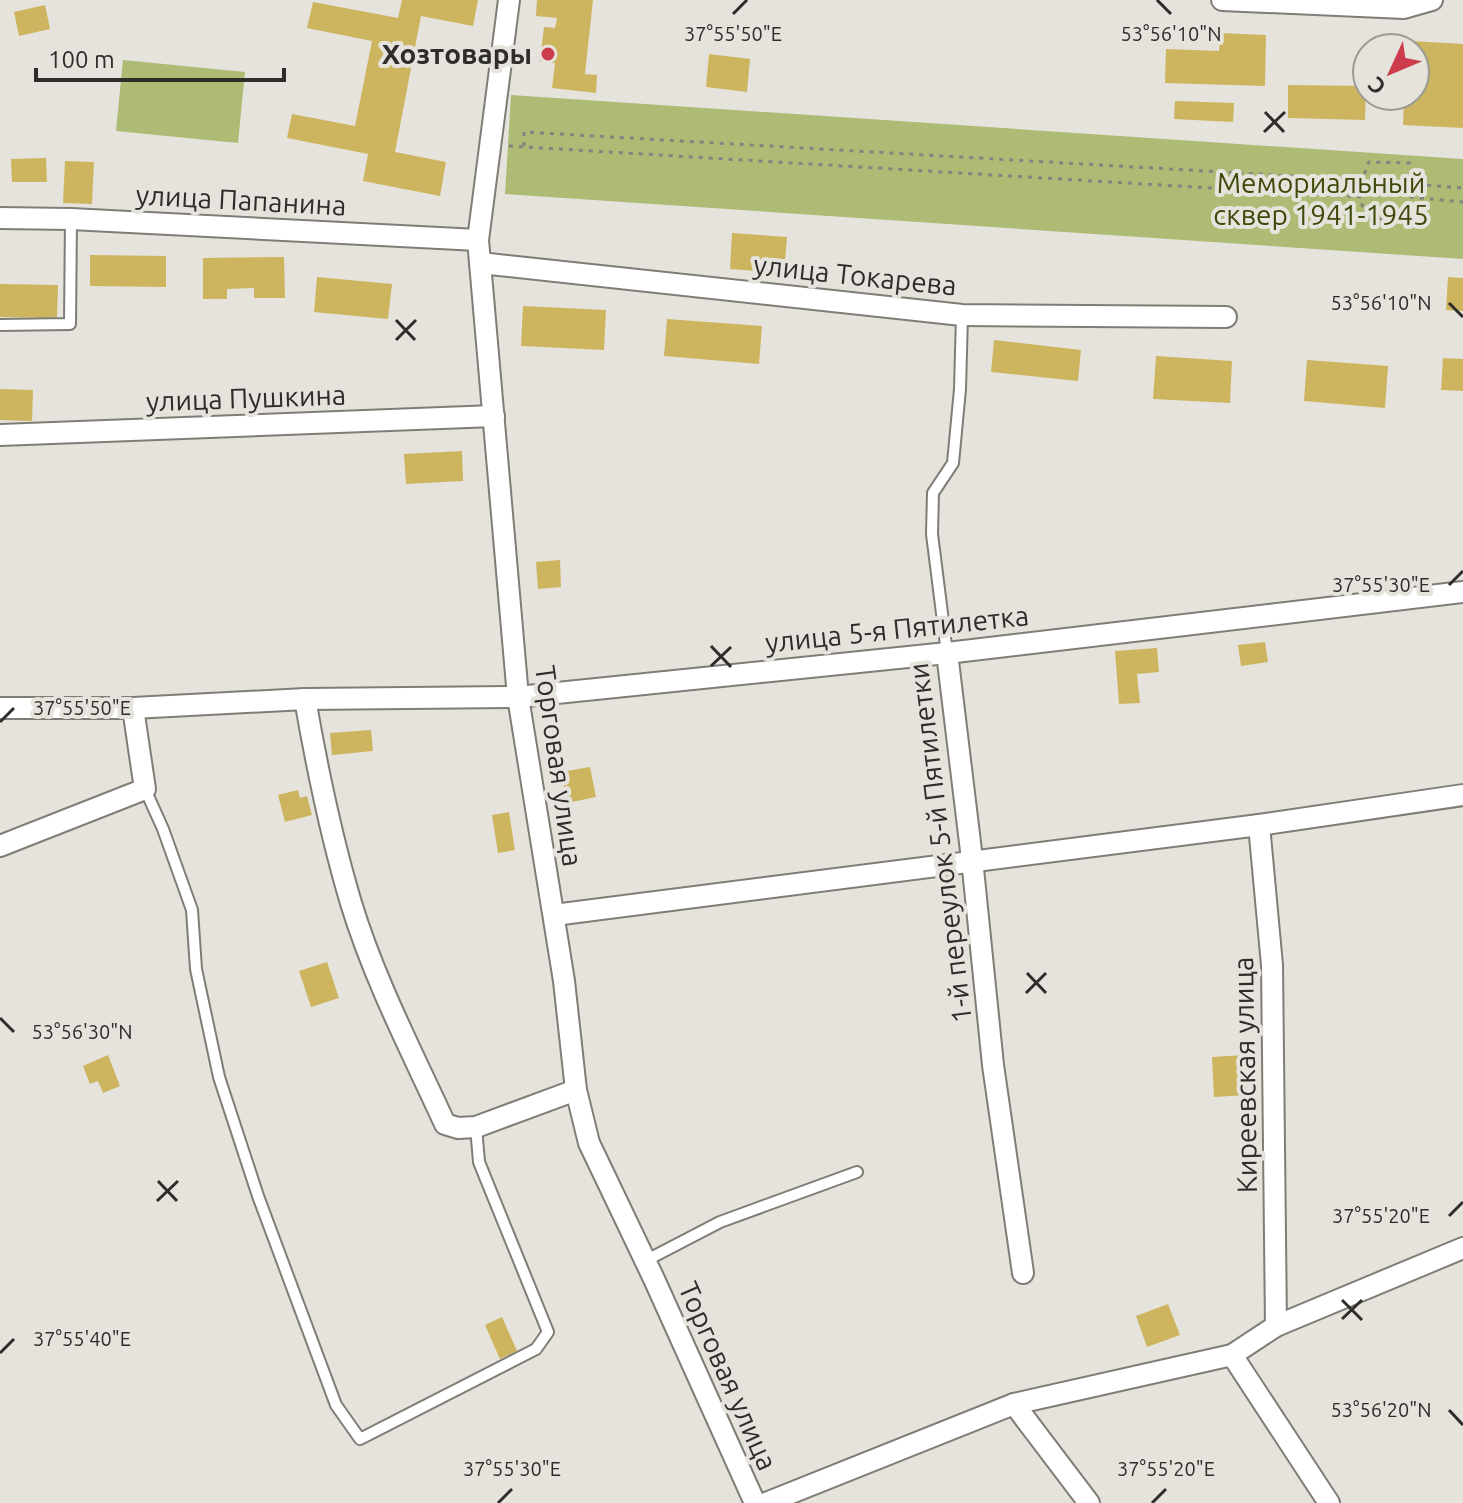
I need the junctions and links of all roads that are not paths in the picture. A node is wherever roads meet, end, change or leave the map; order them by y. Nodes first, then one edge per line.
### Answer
1 (509, 0) edge
2 (1222, 0) edge
3 (1432, 0) edge
4 (0, 218) edge
5 (71, 219) junction
6 (478, 240) junction
7 (480, 263) junction
8 (962, 315) junction
9 (1226, 317) dead end
10 (0, 325) edge
11 (494, 416) junction
12 (0, 435) edge
13 (1463, 592) edge
14 (947, 653) junction
15 (518, 697) junction
16 (305, 699) junction
17 (0, 708) edge
18 (133, 708) junction
19 (145, 789) junction
20 (1463, 795) edge
21 (1259, 825) junction
22 (0, 846) edge
23 (972, 859) junction
24 (554, 915) junction
25 (576, 1090) junction
26 (476, 1127) junction
27 (857, 1172) dead end
28 (1463, 1248) edge
29 (645, 1261) junction
30 (1023, 1273) dead end
31 (1276, 1326) junction
32 (1232, 1355) junction
33 (1014, 1404) junction
34 (755, 1503) edge
35 (766, 1503) edge
36 (1089, 1503) edge
37 (1329, 1503) edge

1 - 6 street, Торговая улица
2 - 3 street
4 - 5 street, улица Папанина
5 - 6 street, улица Папанина
5 - 10 lane
6 - 7 street, Торговая улица
7 - 8 street, улица Токарева
7 - 11 street, Торговая улица
8 - 9 street, улица Токарева
8 - 14 lane, 1-й переулок 5-й Пятилетки
11 - 12 street, улица Пушкина
11 - 15 street, Торговая улица
13 - 14 street, улица 5-я Пятилетка
14 - 15 street, улица 5-я Пятилетка
14 - 23 street, 1-й переулок 5-й Пятилетки
15 - 16 street, улица 5-я Пятилетка
15 - 24 street, Торговая улица
16 - 18 street, улица 5-я Пятилетка
16 - 26 street
17 - 18 street, улица 5-я Пятилетка
18 - 19 street
19 - 22 street
19 - 26 lane
20 - 21 street
21 - 23 street
21 - 31 street, Киреевская улица
23 - 24 street
23 - 30 street, 1-й переулок 5-й Пятилетки
24 - 25 street, Торговая улица
25 - 26 street
25 - 29 street, Торговая улица
27 - 29 lane
28 - 31 street
29 - 34 street, Торговая улица
31 - 32 street
32 - 33 street
32 - 37 street
33 - 35 street
33 - 36 street

